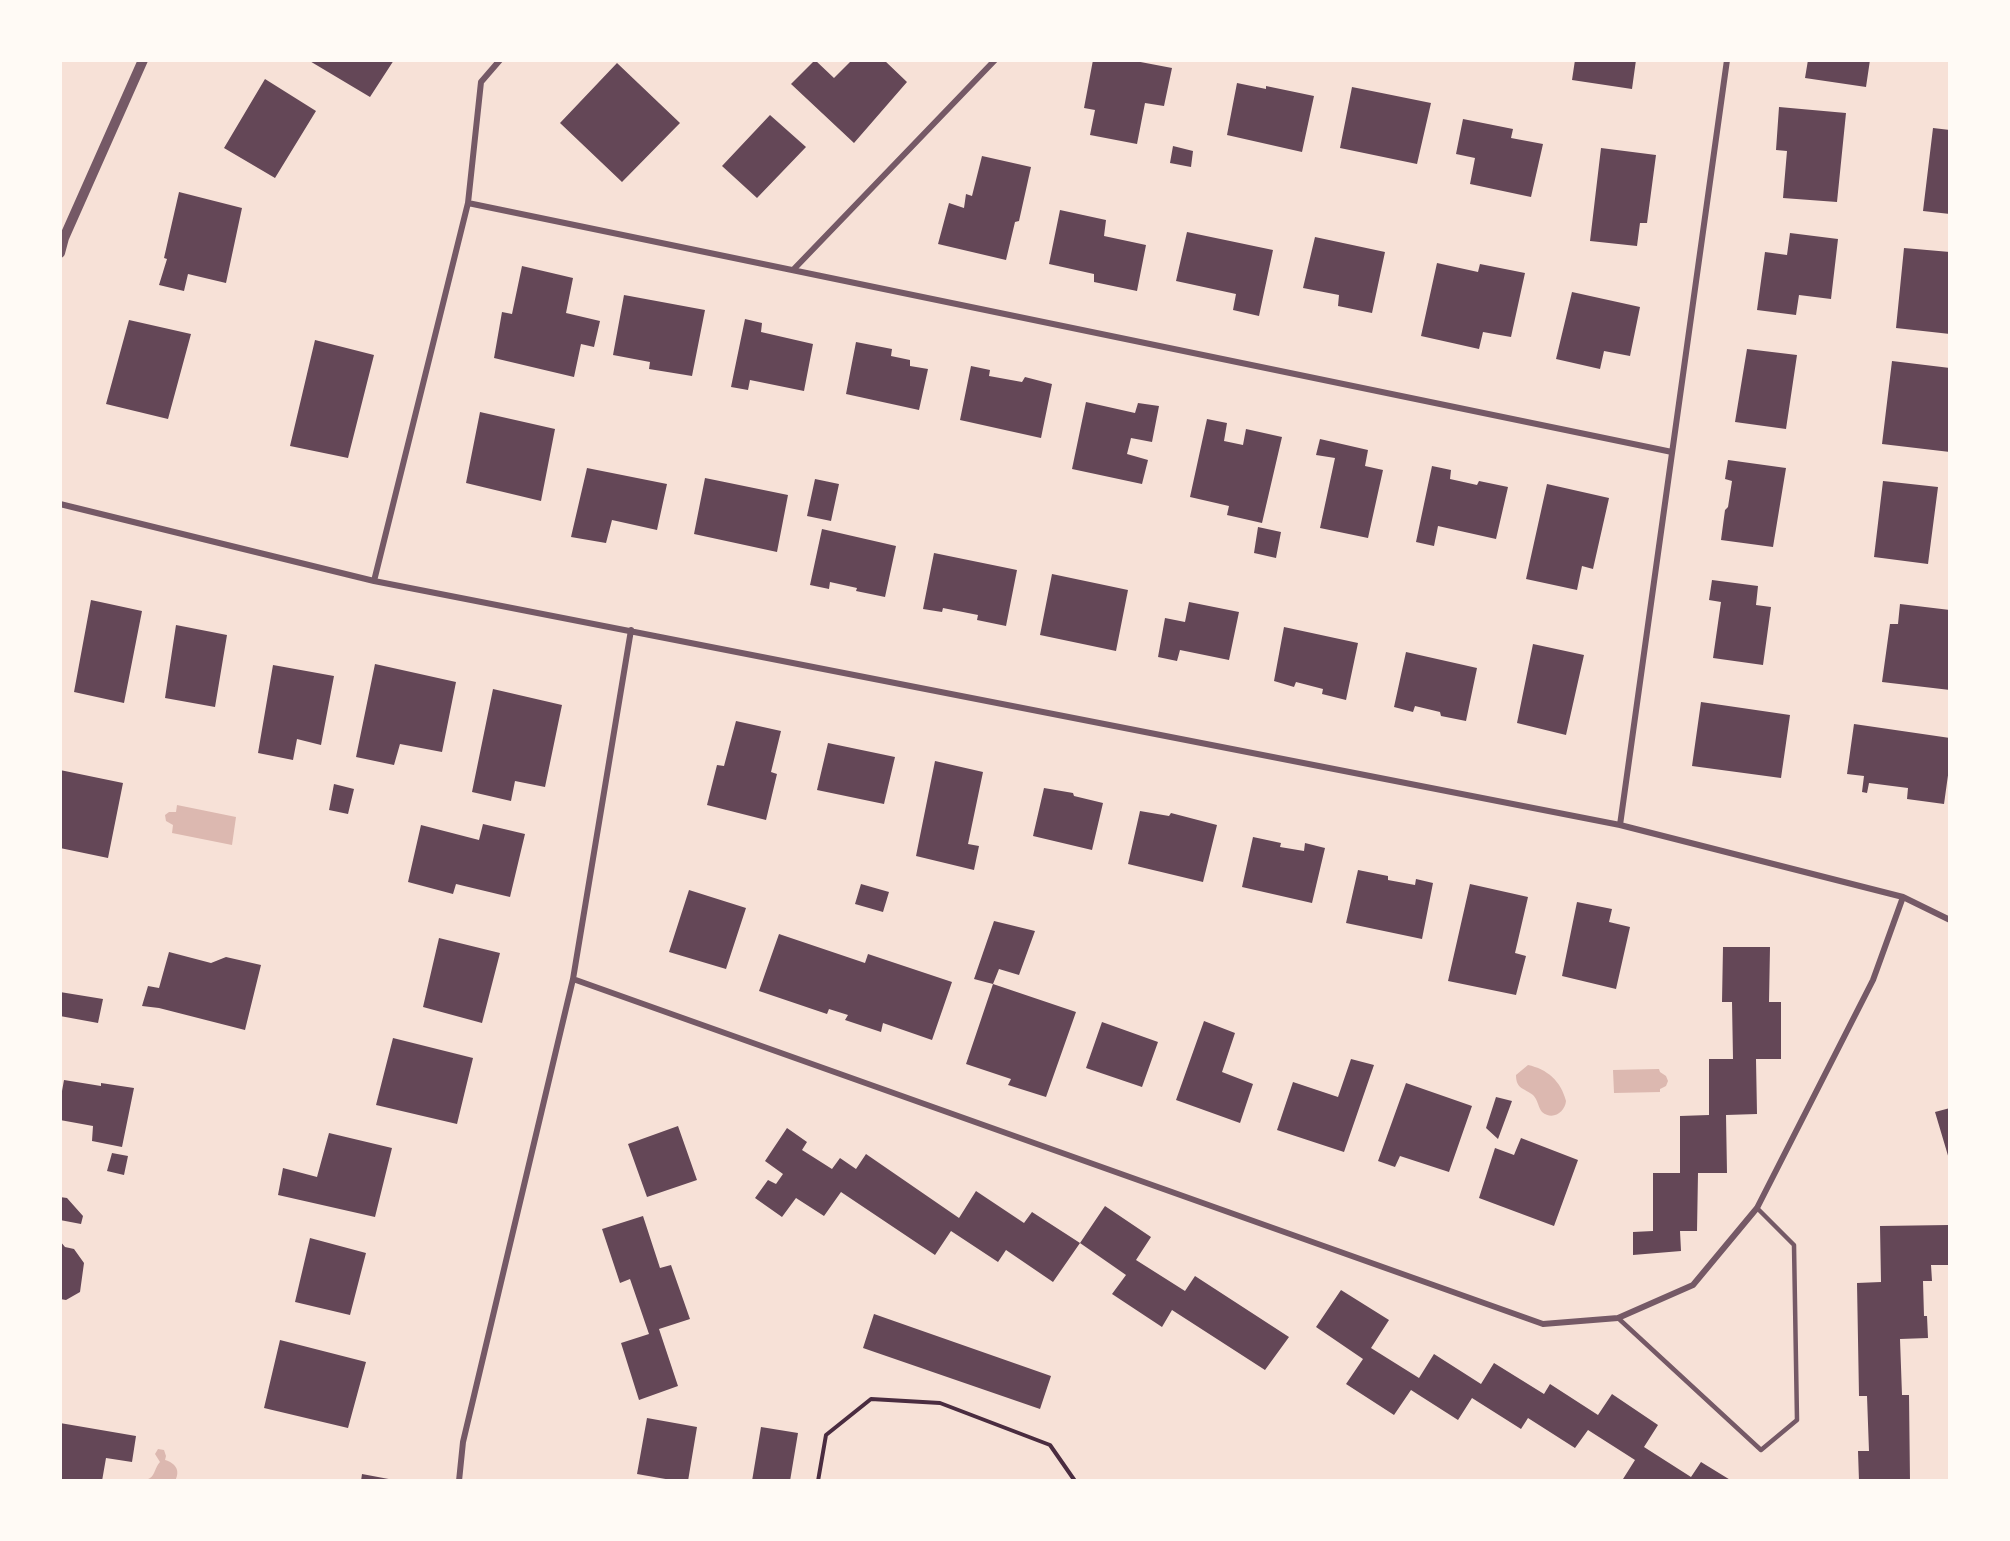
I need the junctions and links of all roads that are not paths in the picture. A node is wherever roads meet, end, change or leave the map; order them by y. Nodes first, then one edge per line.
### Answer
1 (143, 60) edge
2 (500, 60) edge
3 (995, 60) edge
4 (1727, 60) edge
5 (468, 203) junction
6 (60, 254) edge
7 (793, 270) junction
8 (1672, 452) junction
9 (60, 504) edge
10 (374, 581) junction
11 (631, 630) junction
12 (1620, 825) junction
13 (1903, 897) junction
14 (1950, 920) edge
15 (573, 979) junction
16 (1757, 1208) junction
17 (1618, 1318) junction
18 (459, 1481) edge

1 - 6 street
2 - 5 street
3 - 7 street
4 - 8 street
5 - 7 street
5 - 10 street
7 - 8 street
8 - 12 street
9 - 10 street
10 - 11 street
11 - 12 street
11 - 15 street
12 - 13 street
13 - 14 street
13 - 16 street
15 - 17 street
15 - 18 street
16 - 17 street
16 - 17 lane

